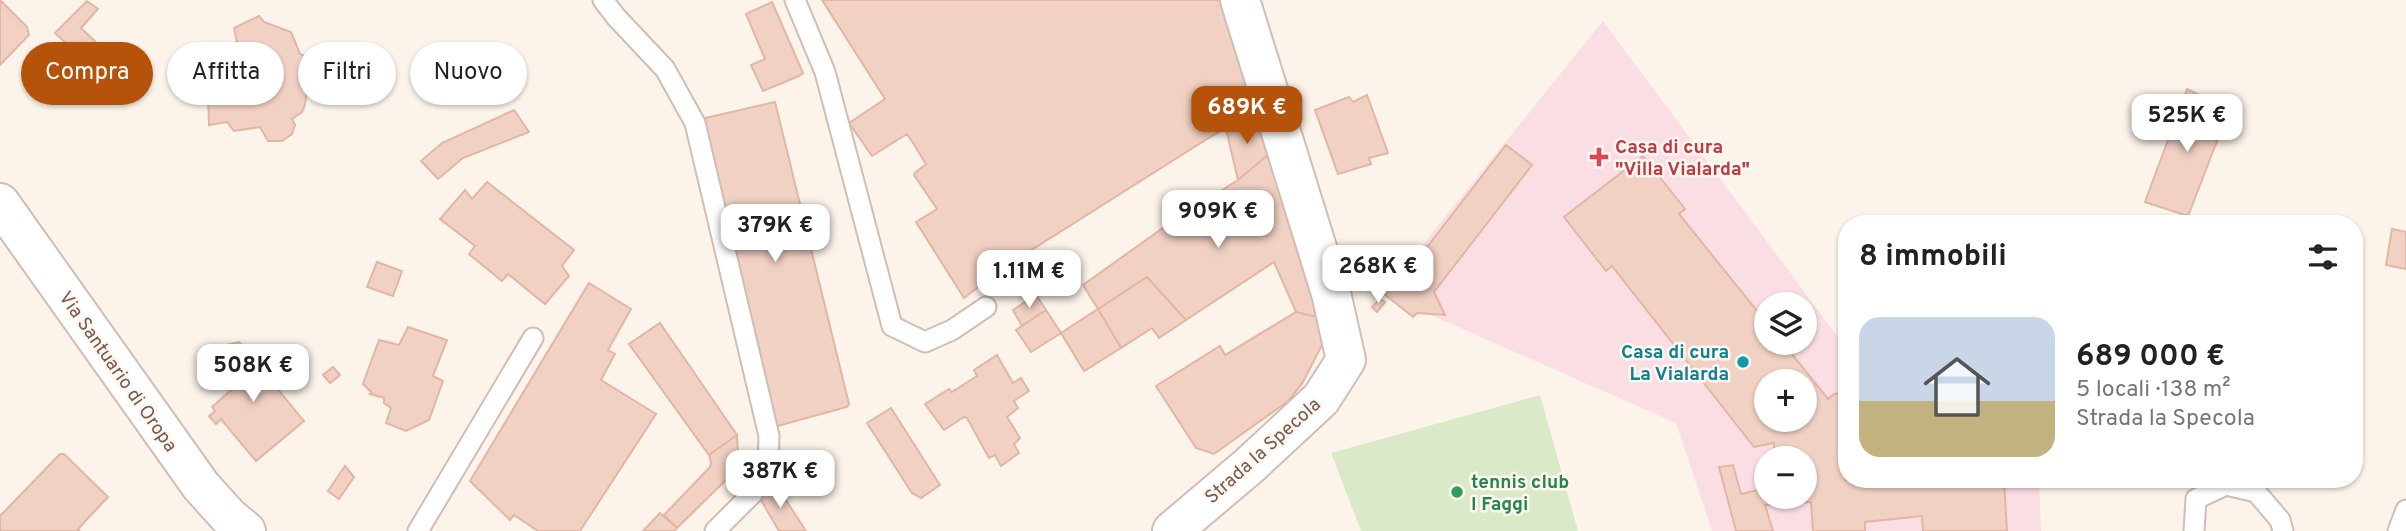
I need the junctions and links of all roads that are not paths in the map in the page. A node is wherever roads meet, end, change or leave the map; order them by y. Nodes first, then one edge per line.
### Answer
1 (603, 0) edge
2 (795, 0) edge
3 (1240, 0) edge
4 (0, 203) edge
5 (985, 307) dead end
6 (533, 338) dead end
7 (2220, 488) edge
8 (2239, 488) edge
9 (2406, 510) edge
10 (246, 531) edge
11 (418, 531) edge
12 (715, 531) edge
13 (1172, 531) edge
14 (2194, 531) edge
15 (2283, 531) edge
16 (2398, 531) edge

1 - 12 lane
2 - 5 lane
3 - 13 street, Strada la Specola
4 - 10 street, Via Santuario di Oropa
6 - 11 lane
7 - 14 lane
8 - 15 lane
9 - 16 lane

